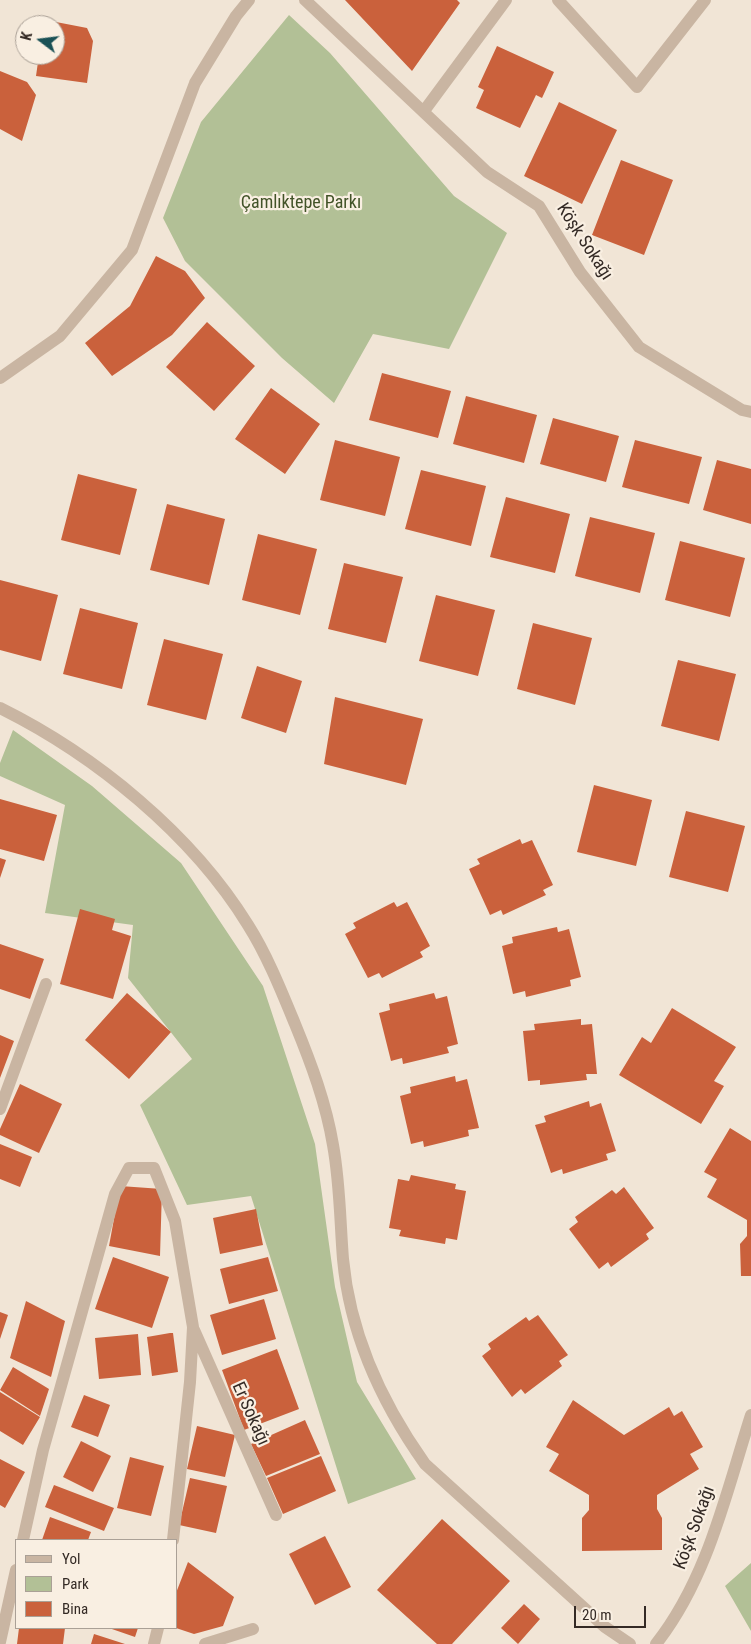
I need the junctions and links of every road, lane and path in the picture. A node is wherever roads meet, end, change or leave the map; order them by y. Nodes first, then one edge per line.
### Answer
1 (249, 0) edge
2 (305, 0) edge
3 (506, 0) edge
4 (558, 0) edge
5 (705, 0) edge
6 (424, 111) junction
7 (0, 378) edge
8 (751, 412) edge
9 (0, 708) edge
10 (46, 984) dead end
11 (0, 1108) edge
12 (192, 1327) junction
13 (751, 1415) edge
14 (276, 1516) dead end
15 (23, 1539) edge
16 (173, 1539) edge
17 (15, 1574) edge
18 (253, 1628) dead end
19 (158, 1629) edge
20 (0, 1642) edge
21 (154, 1644) edge
22 (206, 1644) edge
23 (630, 1644) edge
24 (656, 1644) edge

1 - 7 street
2 - 6 street, Köşk Sokağı
3 - 6 street
4 - 5 street
6 - 8 street, Köşk Sokağı
9 - 23 street
10 - 11 street
12 - 14 street, Er Sokağı
12 - 15 street
12 - 16 street
13 - 24 street, Köşk Sokağı
17 - 20 street
18 - 22 street
19 - 21 street

